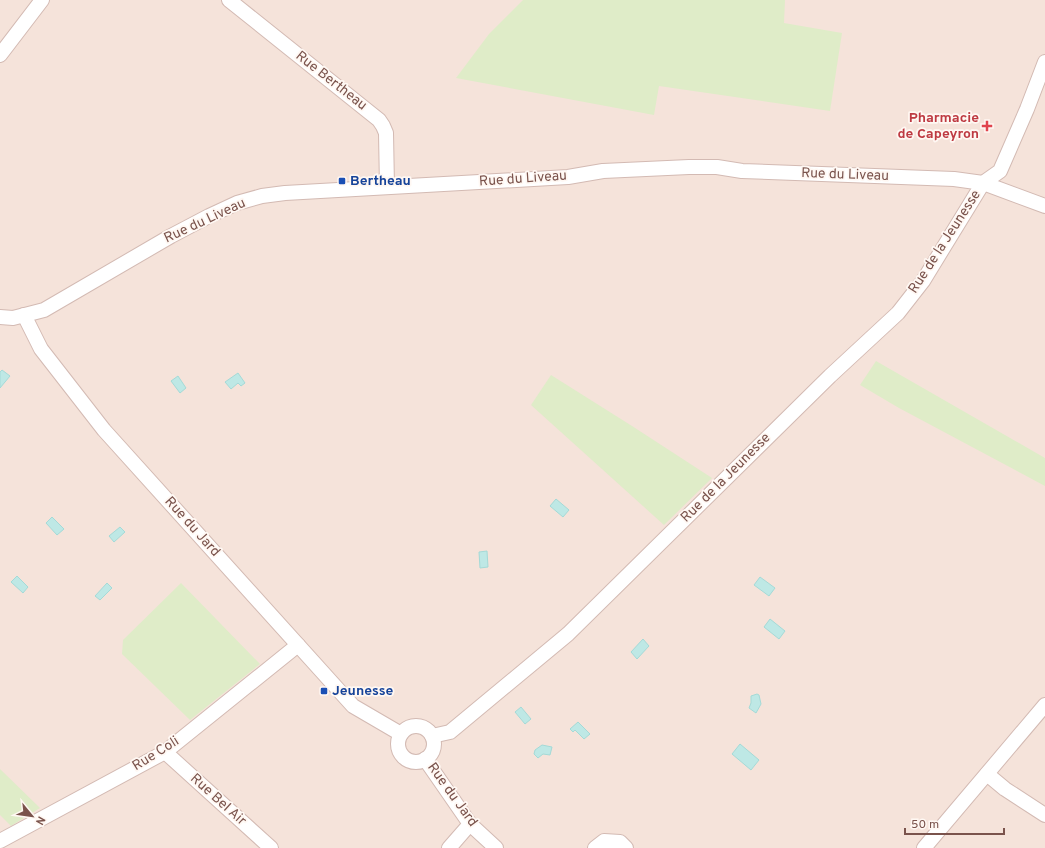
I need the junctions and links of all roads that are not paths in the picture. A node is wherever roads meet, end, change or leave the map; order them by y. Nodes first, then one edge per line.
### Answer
1 (42, 0) edge
2 (229, 0) edge
3 (0, 55) edge
4 (1045, 62) edge
5 (983, 183) junction
6 (387, 187) junction
7 (1045, 206) edge
8 (24, 315) junction
9 (0, 317) edge
10 (298, 645) junction
11 (1045, 705) edge
12 (401, 734) junction
13 (432, 736) junction
14 (165, 752) junction
15 (425, 759) junction
16 (987, 774) junction
17 (1045, 814) edge
18 (470, 824) junction
19 (0, 841) edge
20 (271, 848) edge
21 (449, 848) edge
22 (496, 848) edge
23 (595, 848) edge
24 (626, 848) edge
25 (924, 848) edge

1 - 3 street
2 - 6 street, Rue Bertheau
4 - 5 street
5 - 6 street, Rue du Liveau
5 - 7 street, Rue du Liveau
5 - 13 street, Rue de la Jeunesse
6 - 8 street, Rue du Liveau
8 - 9 street
8 - 10 street, Rue du Jard
10 - 12 street, Rue du Jard
10 - 14 street, Rue Coli
11 - 16 street
12 - 13 street
12 - 15 street, Rue du Jard
13 - 15 street, Rue du Jard
14 - 19 street, Rue Coli
14 - 20 street, Rue Bel Air
15 - 18 street, Rue du Jard
16 - 17 street
16 - 25 street
18 - 21 street
18 - 22 street, Rue du Jard
23 - 24 street

